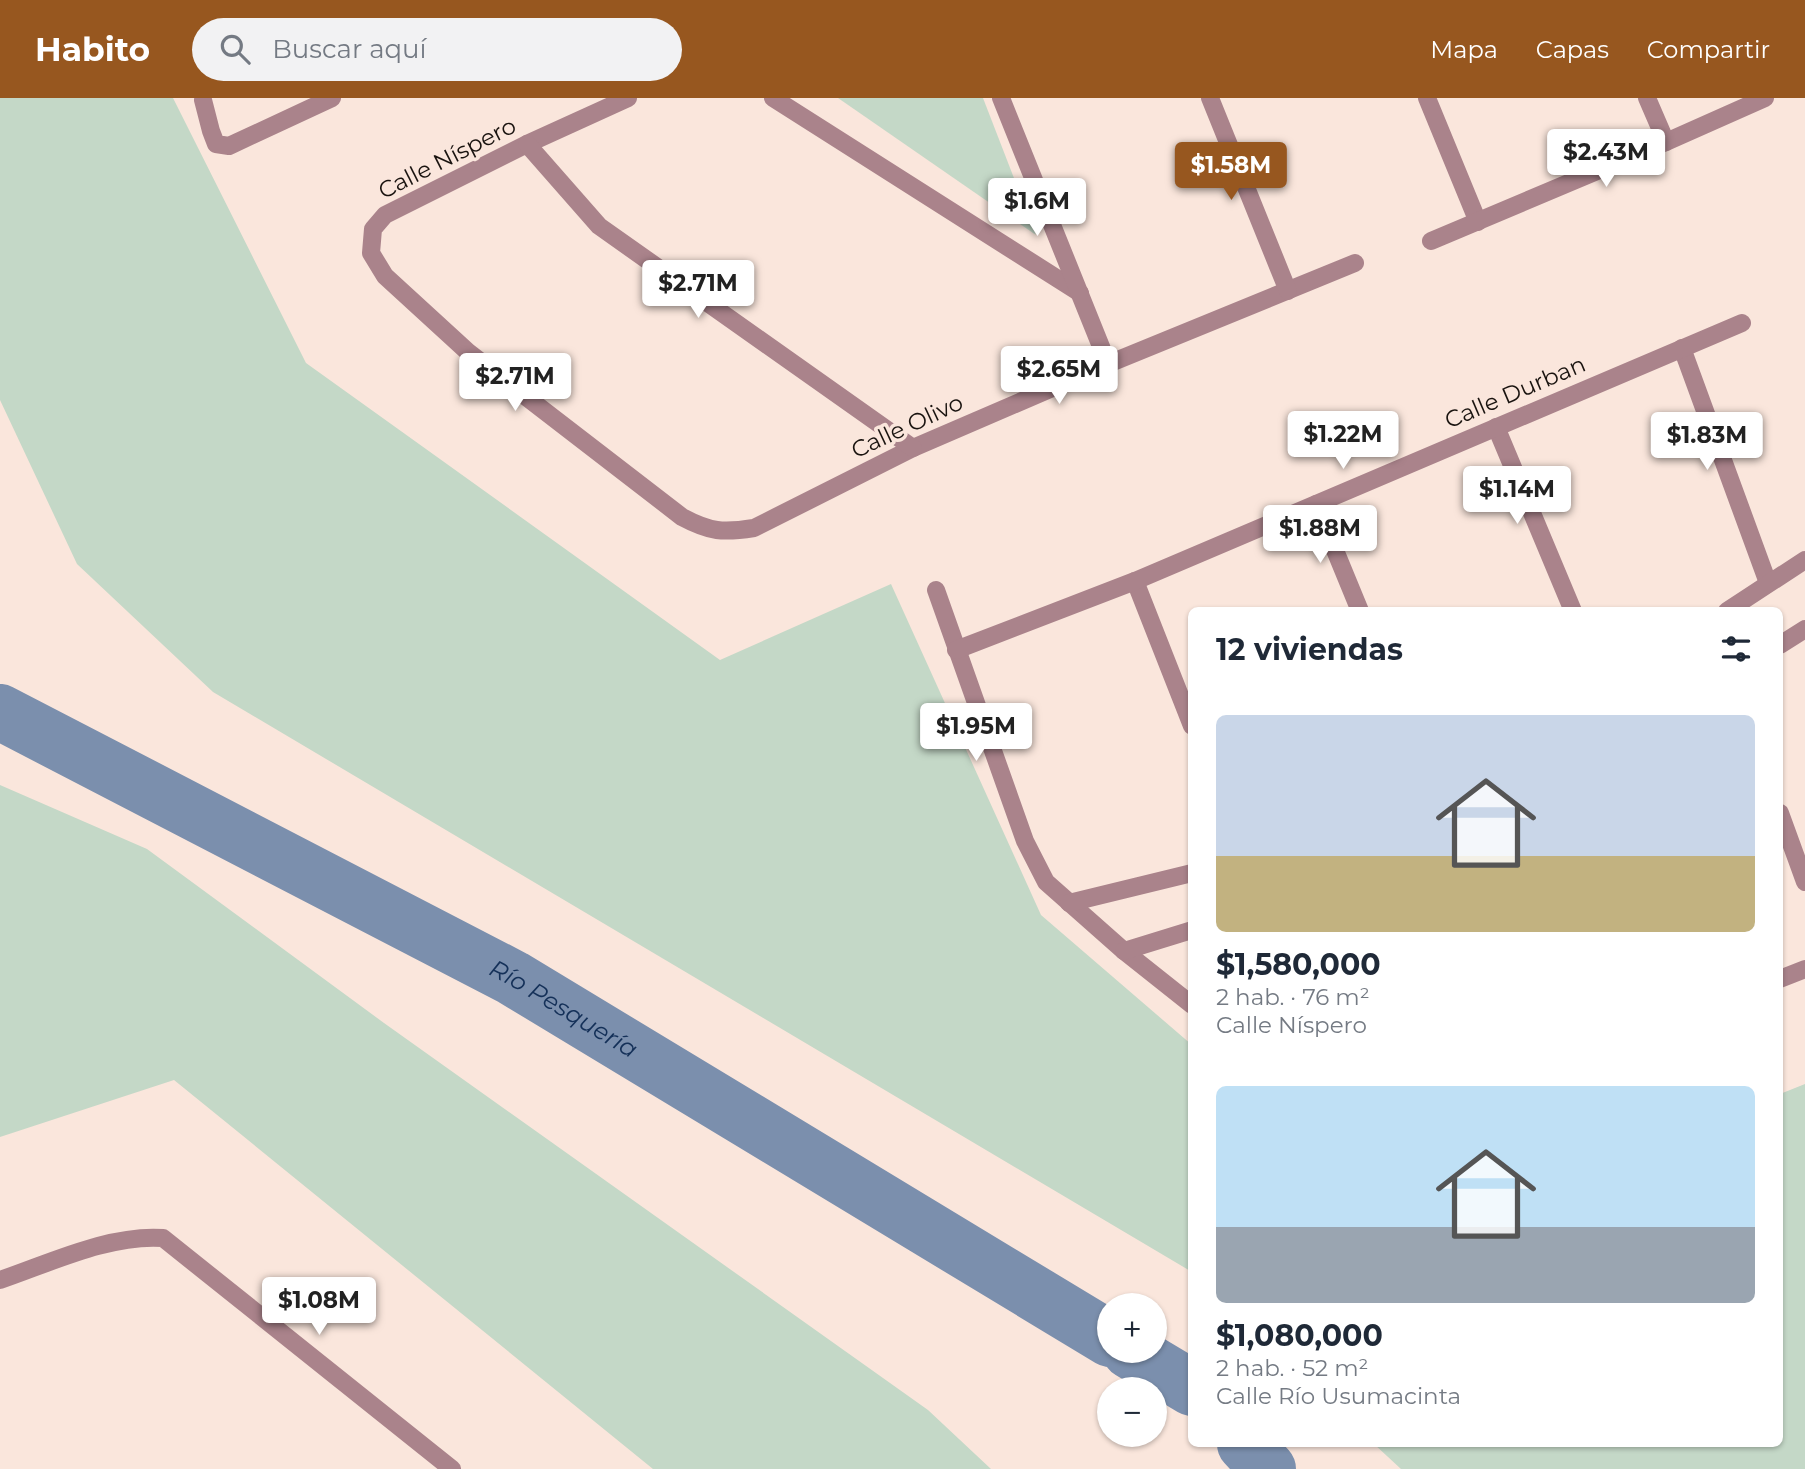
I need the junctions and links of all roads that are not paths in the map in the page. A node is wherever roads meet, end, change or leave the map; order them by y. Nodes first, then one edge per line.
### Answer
1 (332, 98) edge
2 (628, 98) edge
3 (773, 98) edge
4 (1001, 98) edge
5 (1210, 98) edge
6 (1427, 98) edge
7 (1647, 98) edge
8 (1765, 98) edge
9 (203, 99) edge
10 (1666, 142) junction
11 (527, 144) junction
12 (1478, 222) junction
13 (1431, 241) dead end
14 (1355, 263) dead end
15 (1288, 291) junction
16 (1080, 293) junction
17 (1742, 323) dead end
18 (1682, 348) junction
19 (1108, 363) junction
20 (1496, 427) junction
21 (913, 448) junction
22 (1316, 504) junction
23 (754, 528) joint
24 (1805, 560) edge
25 (1135, 581) junction
26 (1768, 583) junction
27 (936, 590) dead end
28 (1358, 607) edge
29 (1571, 607) edge
30 (1733, 607) edge
31 (1805, 629) edge
32 (1783, 643) edge
33 (957, 650) junction
34 (1188, 716) edge
35 (1783, 821) edge
36 (1188, 874) edge
37 (1805, 882) edge
38 (1069, 903) junction
39 (1188, 931) edge
40 (1124, 951) junction
41 (1805, 969) edge
42 (1783, 978) edge
43 (1188, 1002) edge
44 (0, 1280) edge
45 (452, 1469) edge

1 - 9 street
2 - 11 street, Calle Níspero
3 - 16 street
4 - 16 street
5 - 15 street
6 - 12 street
7 - 10 street
8 - 10 street
10 - 12 street
11 - 21 street
11 - 23 street, Calle Níspero
12 - 13 street
14 - 15 street, Calle Olivo
15 - 19 street, Calle Olivo
16 - 19 street
17 - 18 street, Calle Durban
18 - 20 street, Calle Durban
18 - 26 street
19 - 21 street, Calle Olivo
20 - 22 street, Calle Durban
20 - 29 street
21 - 23 street, Calle Olivo
22 - 25 street, Calle Durban
22 - 28 street
24 - 26 street
25 - 33 street, Calle Durban
25 - 34 street
26 - 30 street
27 - 33 street
31 - 32 street
33 - 38 street
35 - 37 street
36 - 38 street
38 - 40 street
39 - 40 street
40 - 43 street
41 - 42 street
44 - 45 street

